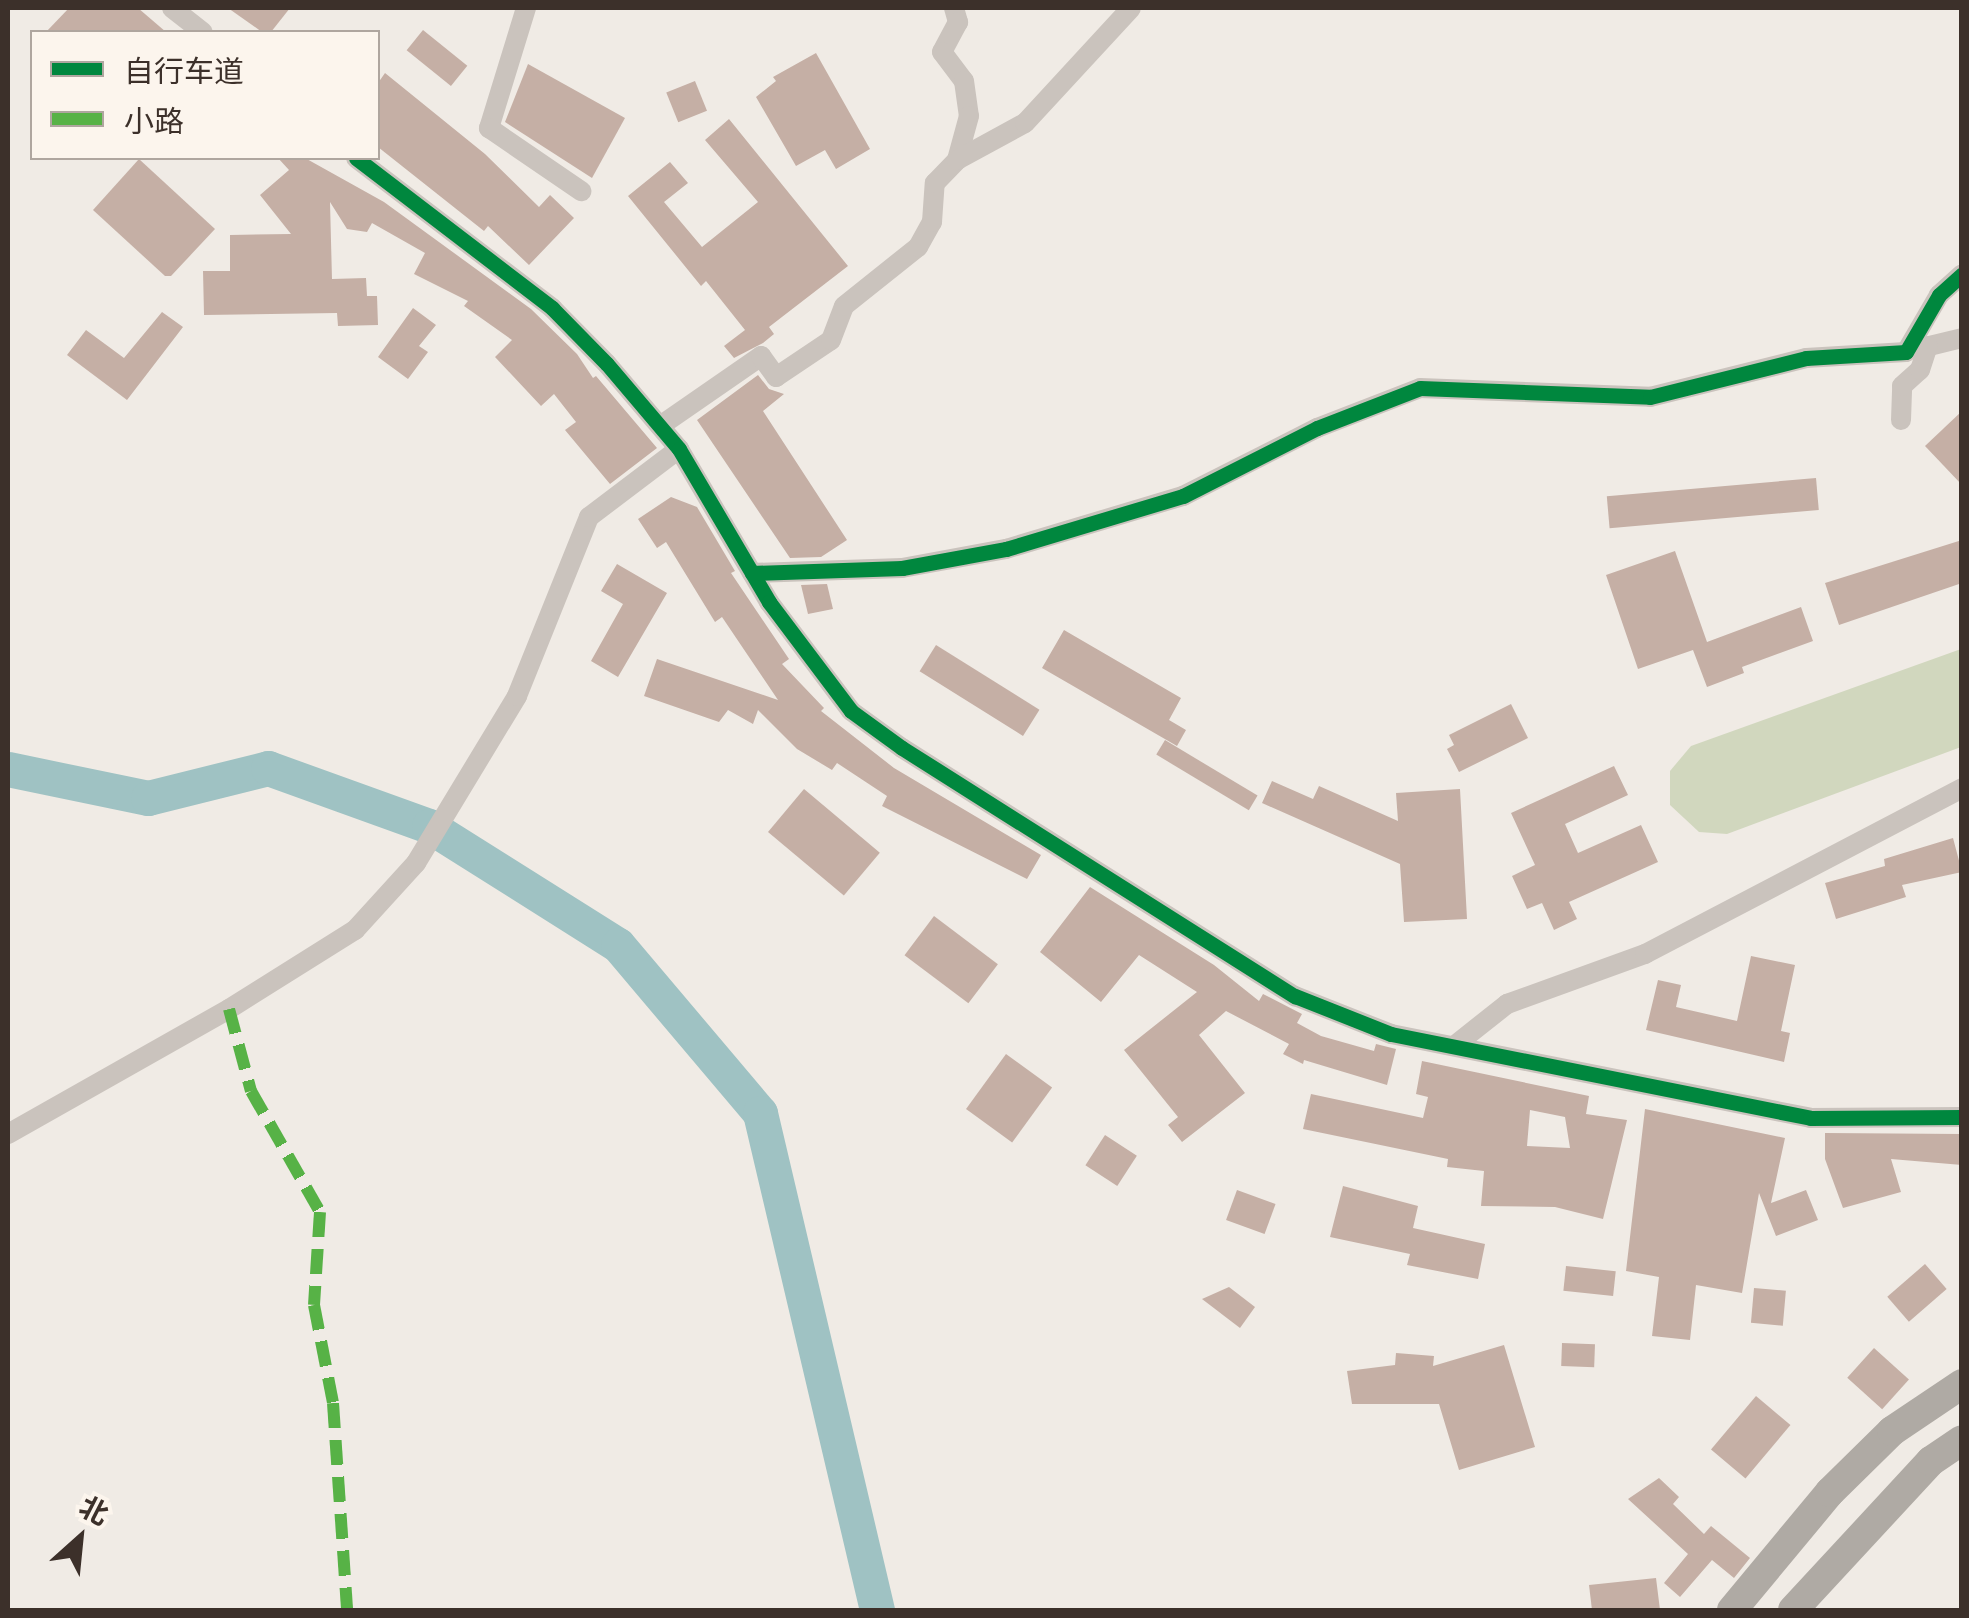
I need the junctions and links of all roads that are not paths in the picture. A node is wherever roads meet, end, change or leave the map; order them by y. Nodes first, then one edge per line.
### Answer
1 (172, 8) edge
2 (526, 8) edge
3 (954, 8) edge
4 (1131, 8) edge
5 (200, 30) edge
6 (359, 160) edge
7 (957, 160) junction
8 (581, 191) dead end
9 (1962, 274) edge
10 (1962, 338) edge
11 (1928, 346) junction
12 (1906, 352) junction
13 (1901, 420) dead end
14 (660, 426) junction
15 (679, 449) junction
16 (752, 573) junction
17 (1962, 788) edge
18 (1454, 1046) junction
19 (1962, 1118) edge
20 (8, 1134) edge
21 (1962, 1384) edge
22 (1962, 1440) edge
23 (1799, 1606) edge
24 (1732, 1610) edge

1 - 5 street
2 - 8 street
3 - 7 street
4 - 7 street
6 - 14 street
7 - 14 street
9 - 12 street
10 - 11 street
11 - 12 street
11 - 13 street
12 - 16 street
14 - 15 street
15 - 16 street
15 - 20 street
16 - 18 street
17 - 18 street
18 - 19 street
21 - 24 highway
22 - 23 highway

